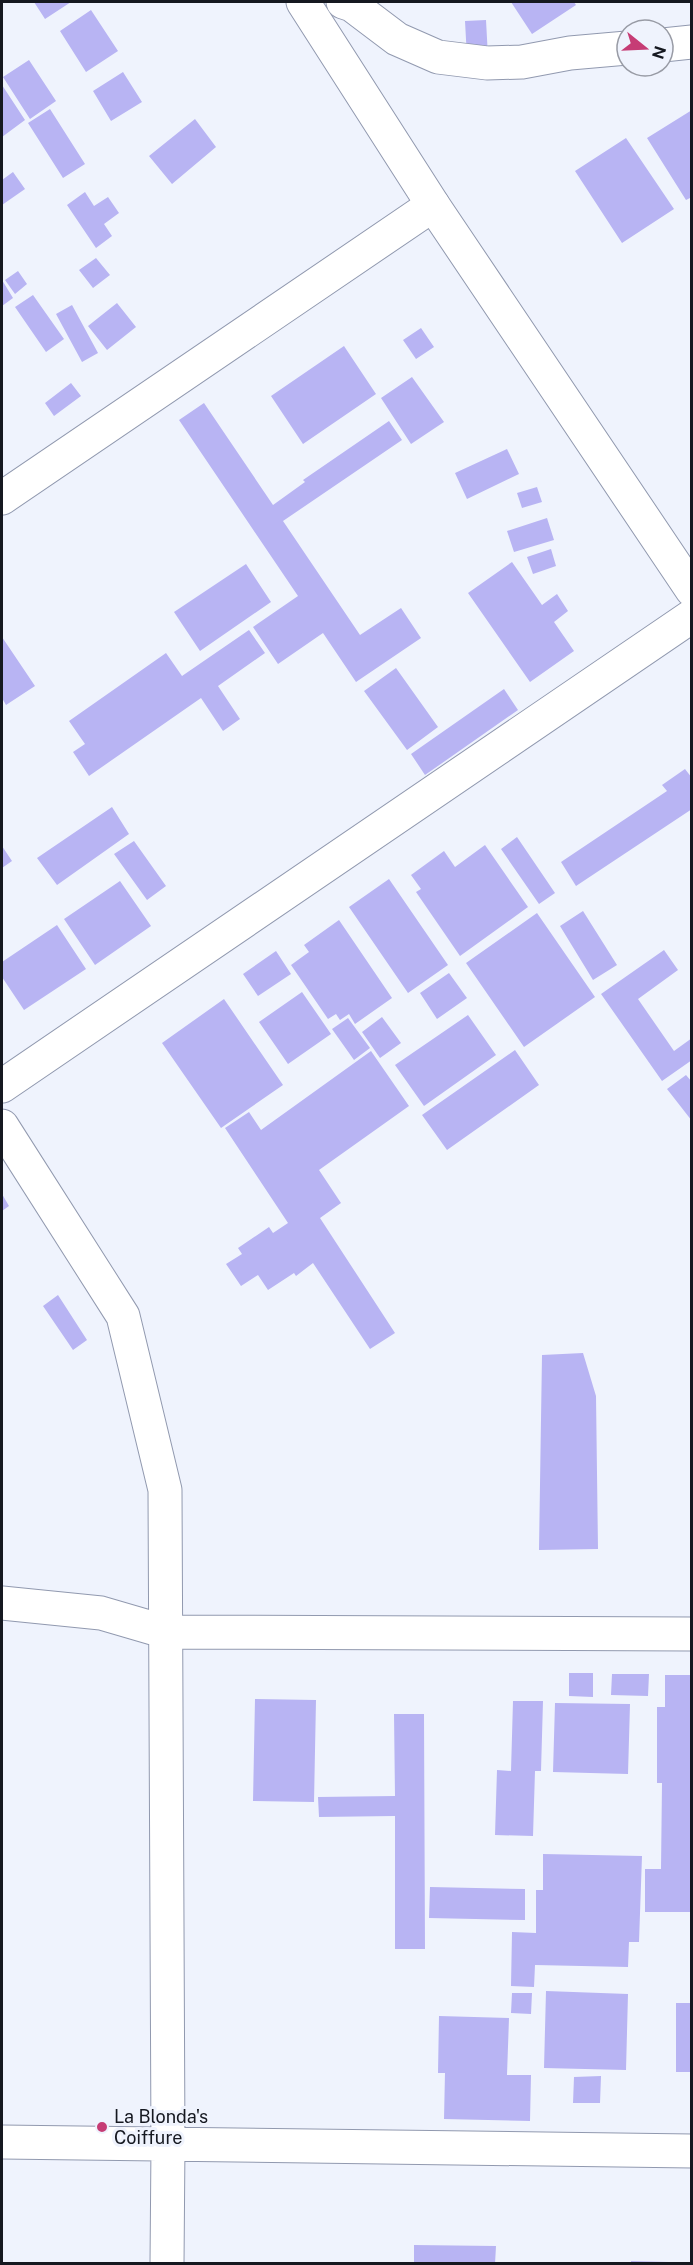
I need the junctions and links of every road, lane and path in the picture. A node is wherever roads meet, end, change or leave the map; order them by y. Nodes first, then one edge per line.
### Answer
1 (303, 2) edge
2 (343, 2) edge
3 (692, 42) edge
4 (675, 44) edge
5 (615, 49) edge
6 (432, 205) junction
7 (2, 498) edge
8 (692, 590) edge
9 (692, 616) edge
10 (2, 1086) edge
11 (2, 1126) edge
12 (2, 1604) edge
13 (166, 1632) junction
14 (692, 1634) edge
15 (2, 2142) edge
16 (168, 2144) junction
17 (692, 2151) edge
18 (167, 2264) edge

1 - 6 street
2 - 5 street
3 - 4 street
6 - 7 street
6 - 8 street
9 - 10 street
11 - 13 street
12 - 13 street
13 - 14 street
13 - 16 street
15 - 16 street
16 - 17 street
16 - 18 street

